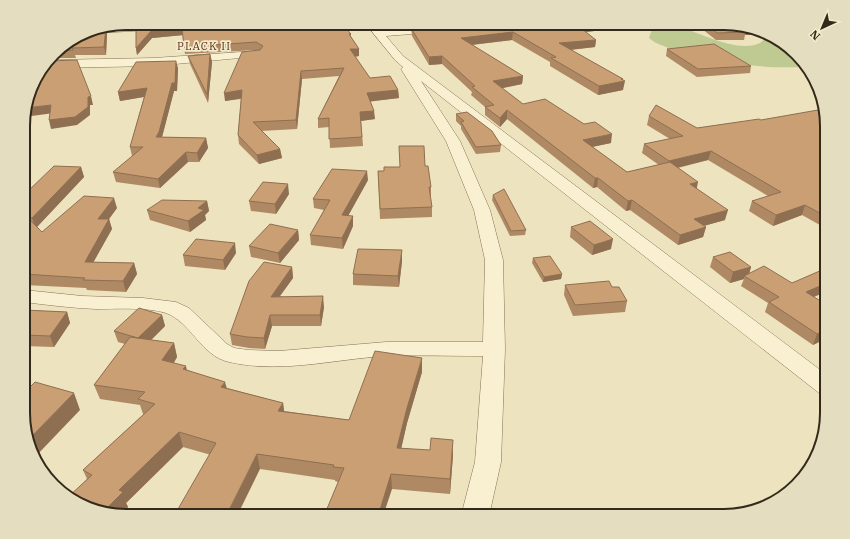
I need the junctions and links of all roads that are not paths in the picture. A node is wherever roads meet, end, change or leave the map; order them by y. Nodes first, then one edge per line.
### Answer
1 (375, 30) edge
2 (432, 30) edge
3 (378, 34) junction
4 (257, 54) edge
5 (399, 58) junction
6 (53, 64) edge
7 (30, 297) edge
8 (494, 349) junction
9 (820, 382) edge
10 (477, 509) edge

1 - 3 street
2 - 3 street
3 - 5 street
4 - 6 street
5 - 8 street
5 - 9 street
7 - 8 street
8 - 10 street

